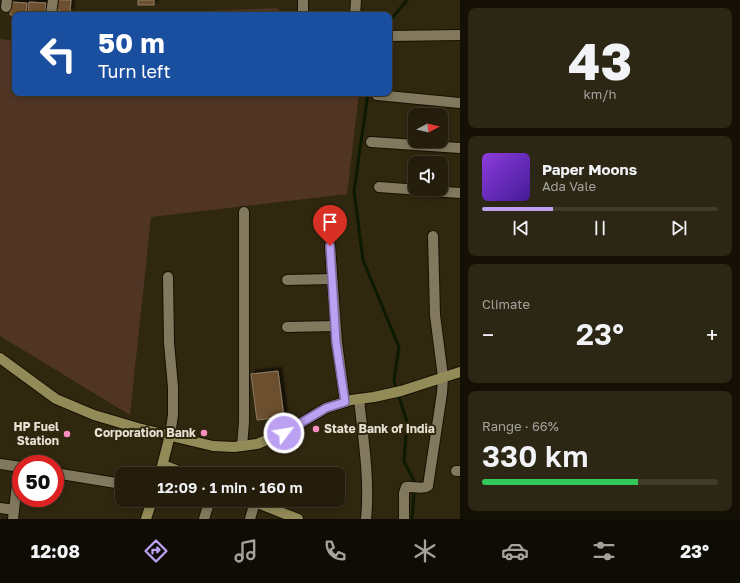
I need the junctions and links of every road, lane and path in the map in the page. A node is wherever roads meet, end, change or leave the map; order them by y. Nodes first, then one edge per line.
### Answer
1 (53, 0) edge
2 (302, 0) edge
3 (356, 0) edge
4 (51, 12) edge
5 (303, 12) edge
6 (355, 12) edge
7 (460, 35) edge
8 (392, 36) edge
9 (387, 96) edge
10 (460, 103) edge
11 (371, 142) dead end
12 (460, 148) edge
13 (380, 187) dead end
14 (460, 193) edge
15 (244, 212) dead end
16 (433, 236) dead end
17 (330, 246) dead end
18 (168, 278) dead end
19 (332, 279) junction
20 (287, 280) dead end
21 (335, 326) junction
22 (286, 327) dead end
23 (0, 358) edge
24 (460, 372) edge
25 (443, 377) junction
26 (359, 399) junction
27 (345, 402) junction
28 (170, 435) junction
29 (242, 446) junction
30 (0, 464) edge
31 (12, 466) edge
32 (163, 467) edge
33 (64, 474) edge
34 (115, 483) edge
35 (150, 507) edge
36 (208, 507) edge
37 (252, 507) edge
38 (268, 507) edge
39 (0, 508) edge
40 (13, 514) edge
41 (146, 519) edge
42 (204, 519) edge
43 (250, 519) edge
44 (298, 519) edge
45 (366, 519) edge
46 (404, 519) edge

1 - 4 street
2 - 5 street
3 - 6 street
7 - 8 street
9 - 10 street
11 - 12 street
13 - 14 street
15 - 29 street
16 - 25 street
17 - 19 street
18 - 28 street
19 - 20 street
19 - 21 street
21 - 22 street
21 - 27 street
23 - 28 main road
24 - 25 main road
25 - 26 main road
25 - 46 street
26 - 27 main road
26 - 45 street
27 - 29 main road
28 - 29 main road
28 - 32 main road
30 - 31 street
33 - 34 street
35 - 41 main road
36 - 42 street
37 - 43 street
38 - 44 main road
39 - 40 street

